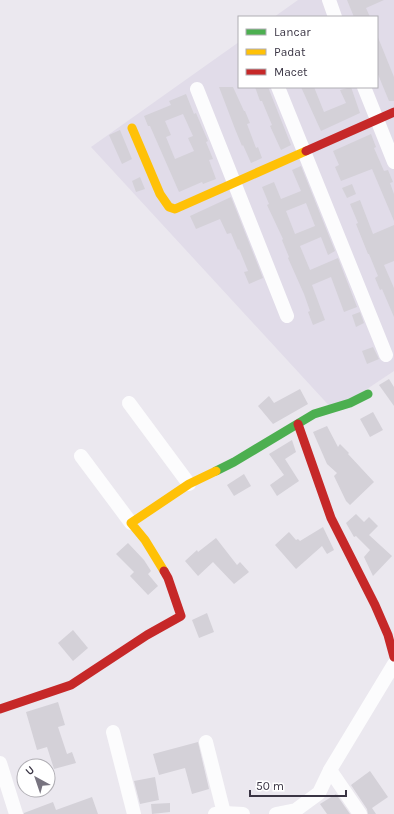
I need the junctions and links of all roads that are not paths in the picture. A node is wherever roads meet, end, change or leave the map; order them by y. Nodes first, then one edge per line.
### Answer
1 (329, 0) edge
2 (336, 16) edge
3 (278, 88) edge
4 (364, 88) edge
5 (197, 89) dead end
6 (394, 112) edge
7 (376, 119) junction
8 (132, 128) dead end
9 (304, 152) junction
10 (394, 162) edge
11 (235, 184) junction
12 (287, 316) dead end
13 (386, 355) dead end
14 (368, 394) dead end
15 (128, 402) dead end
16 (298, 424) junction
17 (81, 456) dead end
18 (189, 484) junction
19 (131, 523) junction
20 (394, 657) edge
21 (394, 664) edge
22 (0, 709) edge
23 (113, 732) dead end
24 (206, 742) dead end
25 (0, 763) edge
26 (330, 770) junction
27 (305, 810) edge
28 (219, 813) edge
29 (16, 814) edge
30 (134, 814) edge
31 (243, 814) edge
32 (276, 814) edge
33 (360, 814) edge

1 - 2 street
3 - 9 street
4 - 7 street
5 - 11 street
6 - 7 street
7 - 9 street
7 - 10 street
8 - 11 street
9 - 11 street
9 - 13 street
11 - 12 street
14 - 16 street
15 - 18 street
16 - 18 street
16 - 20 street
17 - 19 street
18 - 19 street
19 - 22 street
21 - 26 street
23 - 30 street
24 - 28 street
25 - 29 street
26 - 27 street
26 - 33 street
27 - 32 street
28 - 31 street

